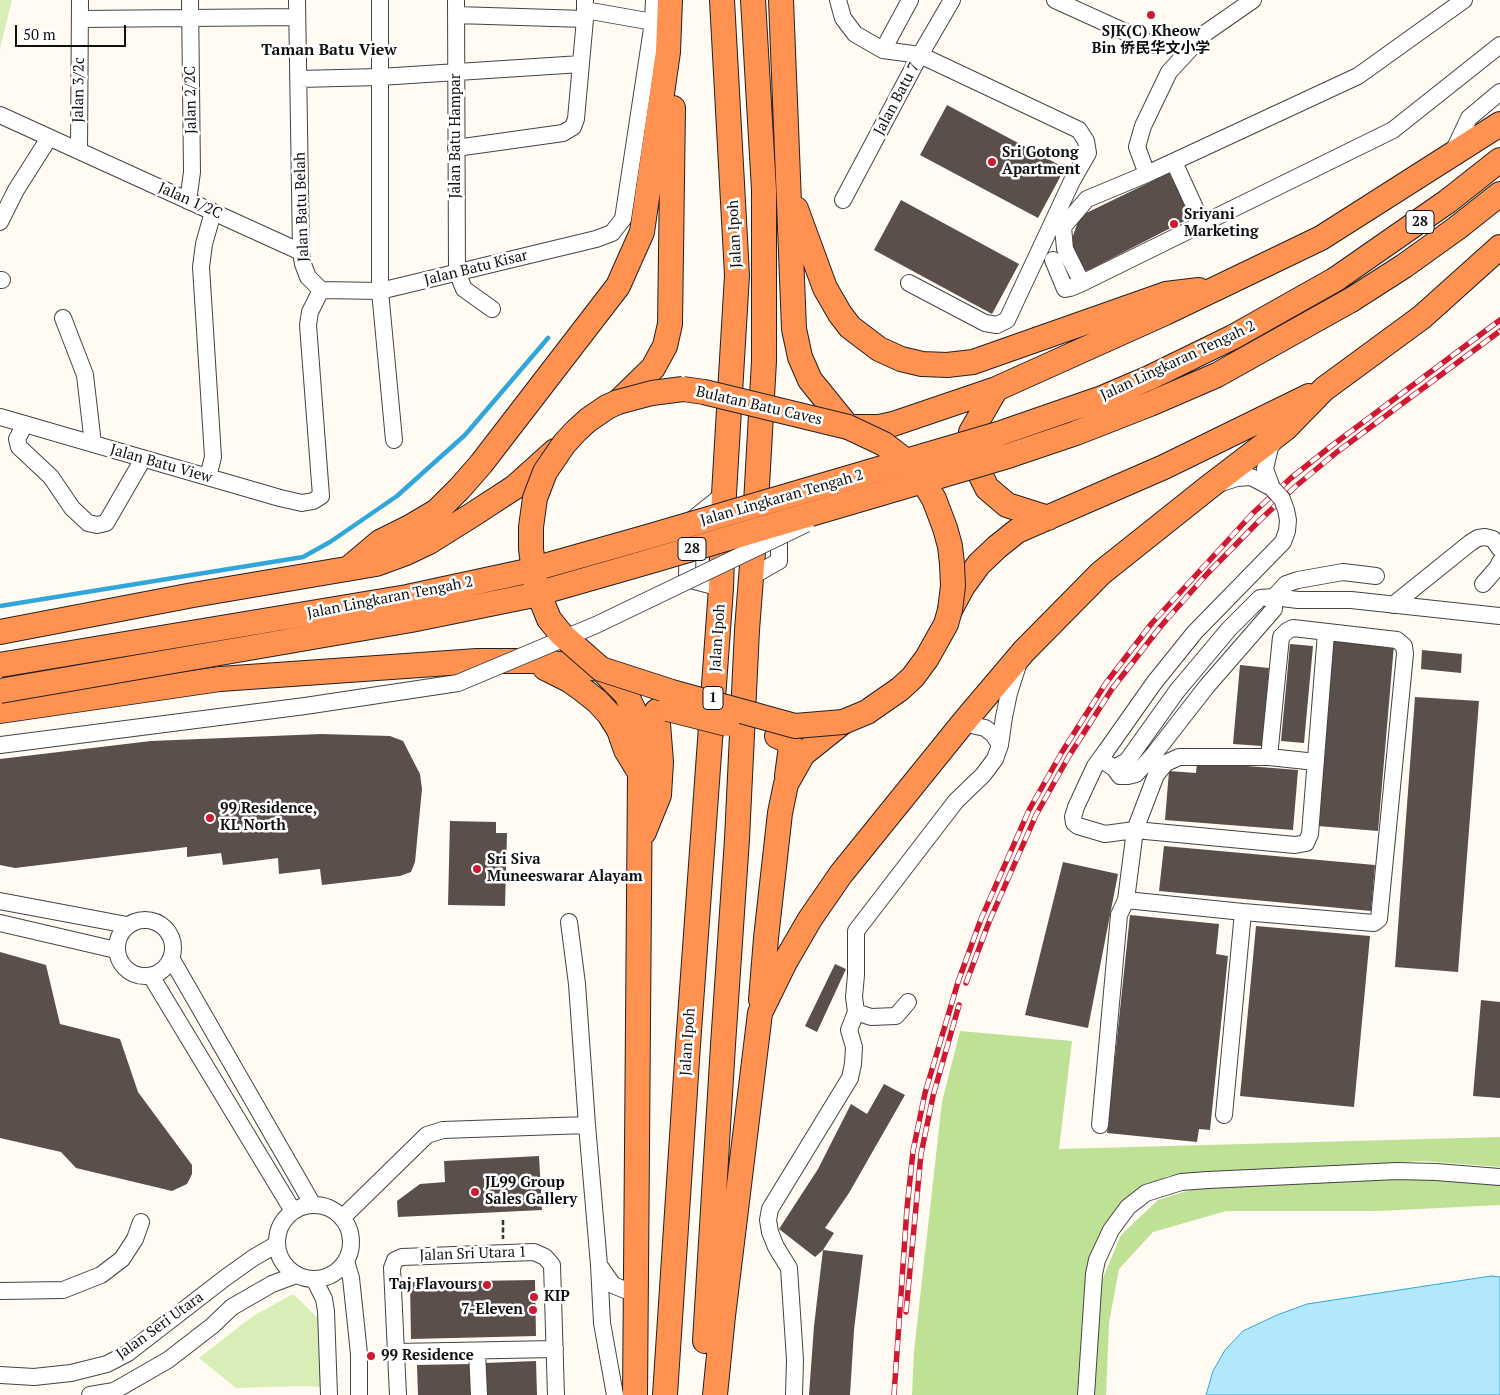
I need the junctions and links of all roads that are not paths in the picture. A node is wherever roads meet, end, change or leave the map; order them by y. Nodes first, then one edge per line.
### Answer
1 (80, 0) edge
2 (190, 0) edge
3 (297, 0) edge
4 (380, 0) edge
5 (654, 0) edge
6 (670, 0) edge
7 (722, 0) edge
8 (753, 0) edge
9 (781, 0) edge
10 (838, 0) edge
11 (910, 0) edge
12 (952, 0) edge
13 (1055, 0) edge
14 (1253, 0) edge
15 (1464, 0) edge
16 (456, 7) edge
17 (585, 10) edge
18 (297, 17) junction
19 (190, 18) junction
20 (80, 20) junction
21 (653, 22) junction
22 (1154, 45) dead end
23 (1500, 45) edge
24 (883, 50) junction
25 (668, 52) junction
26 (920, 55) junction
27 (581, 64) junction
28 (456, 72) junction
29 (380, 77) junction
30 (298, 79) junction
31 (1500, 92) edge
32 (0, 116) edge
33 (1500, 124) edge
34 (49, 138) junction
35 (456, 148) junction
36 (79, 151) junction
37 (1452, 154) junction
38 (1500, 160) edge
39 (1174, 162) junction
40 (1147, 174) junction
41 (788, 185) junction
42 (1500, 194) edge
43 (843, 200) dead end
44 (188, 201) junction
45 (213, 212) junction
46 (0, 222) edge
47 (1202, 223) junction
48 (1500, 247) edge
49 (301, 252) junction
50 (1053, 260) dead end
51 (457, 272) junction
52 (909, 282) dead end
53 (1082, 283) junction
54 (1218, 288) junction
55 (321, 290) junction
56 (380, 291) junction
57 (492, 309) dead end
58 (64, 318) dead end
59 (996, 389) junction
60 (1324, 389) junction
61 (618, 402) junction
62 (0, 417) edge
63 (25, 424) junction
64 (848, 427) junction
65 (1286, 428) junction
66 (394, 440) dead end
67 (93, 444) junction
68 (564, 444) junction
69 (143, 459) junction
70 (208, 477) junction
71 (1209, 487) junction
72 (1272, 488) junction
73 (724, 494) junction
74 (852, 503) junction
75 (1048, 518) junction
76 (1500, 549) edge
77 (1500, 562) edge
78 (348, 569) junction
79 (1376, 576) dead end
80 (1483, 584) dead end
81 (722, 588) junction
82 (1274, 597) junction
83 (1393, 605) junction
84 (950, 610) junction
85 (1500, 616) edge
86 (0, 632) edge
87 (1326, 633) junction
88 (1024, 651) junction
89 (533, 661) junction
90 (0, 665) edge
91 (601, 669) junction
92 (0, 691) edge
93 (0, 711) edge
94 (843, 722) junction
95 (963, 723) junction
96 (1000, 744) junction
97 (0, 745) edge
98 (1268, 757) junction
99 (1106, 759) junction
100 (1316, 762) junction
101 (640, 773) junction
102 (786, 784) junction
103 (1135, 830) junction
104 (639, 845) junction
105 (1126, 900) junction
106 (0, 901) edge
107 (1243, 912) junction
108 (569, 922) dead end
109 (0, 923) edge
110 (127, 925) junction
111 (116, 950) junction
112 (171, 958) junction
113 (151, 976) junction
114 (908, 1002) dead end
115 (856, 1012) junction
116 (760, 1013) junction
117 (1224, 1115) dead end
118 (587, 1125) junction
119 (1100, 1125) dead end
120 (1500, 1176) edge
121 (313, 1205) junction
122 (293, 1212) junction
123 (342, 1218) junction
124 (141, 1222) dead end
125 (277, 1244) junction
126 (346, 1261) junction
127 (599, 1265) junction
128 (296, 1275) junction
129 (314, 1280) junction
130 (636, 1280) junction
131 (0, 1291) edge
132 (555, 1349) junction
133 (477, 1351) junction
134 (396, 1352) junction
135 (107, 1364) junction
136 (0, 1375) edge
137 (114, 1393) edge
138 (90, 1395) edge
139 (329, 1395) edge
140 (358, 1395) edge
141 (398, 1395) edge
142 (478, 1395) edge
143 (556, 1395) edge
144 (615, 1395) edge
145 (635, 1395) edge
146 (665, 1395) edge
147 (702, 1395) edge
148 (715, 1395) edge
149 (794, 1395) edge
150 (1086, 1395) edge

1 - 20 street, Jalan 3/2c
2 - 19 street, Jalan 2/2C
3 - 18 street, Jalan Batu Belah
4 - 29 street
5 - 21 street
6 - 25 highway
7 - 73 highway, Jalan Ipoh / 1
8 - 147 highway, Jalan Ipoh / 1
9 - 41 highway
10 - 24 street
11 - 24 street
12 - 26 street, Jalan Batu 7
13 - 22 street
14 - 40 street
15 - 39 street
16 - 17 street
16 - 28 street, Jalan Batu Hampar
17 - 21 street
17 - 27 street
18 - 19 street
18 - 30 street, Jalan Batu Belah
19 - 20 street
19 - 44 street, Jalan 2/2C
20 - 36 street, Jalan 3/2c
21 - 51 street, Jalan Batu Kisar
23 - 47 street
24 - 26 street
25 - 61 highway
25 - 78 highway
26 - 43 street, Jalan Batu 7
26 - 52 street
27 - 28 street
27 - 35 street
28 - 29 street
28 - 35 street, Jalan Batu Hampar
29 - 30 street
29 - 56 street
30 - 49 street, Jalan Batu Belah
31 - 37 street
32 - 34 street, Jalan 1/2C
33 - 37 highway
34 - 36 street, Jalan 1/2C
34 - 46 street
35 - 51 street, Jalan Batu Hampar
36 - 44 street, Jalan 1/2C
37 - 54 highway
38 - 90 highway, Jalan Lingkaran Tengah 2 / 28, bridge
39 - 40 street
39 - 47 street
40 - 53 street
41 - 54 highway
41 - 64 highway
42 - 74 highway, Jalan Lingkaran Tengah 2 / 28, bridge
44 - 45 street, Jalan 1/2C
45 - 49 street, Jalan 1/2C
45 - 70 street
47 - 53 street
48 - 60 highway
49 - 55 street, Jalan Batu Belah
50 - 53 street
51 - 56 street, Jalan Batu Kisar
51 - 57 street
54 - 59 highway
55 - 56 street, Jalan Batu Kisar
55 - 70 street, Jalan Batu View
56 - 66 street
58 - 67 street
59 - 64 highway
59 - 75 highway
60 - 65 highway
60 - 75 highway
61 - 64 highway, Bulatan Batu Caves, bridge
61 - 68 highway, Bulatan Batu Caves, bridge
62 - 63 street, Jalan Batu View
63 - 67 street, Jalan Batu View
63 - 69 street
64 - 84 highway, Bulatan Batu Caves, bridge
65 - 71 highway
65 - 72 street
67 - 69 street, Jalan Batu View
68 - 78 highway
68 - 91 highway, Bulatan Batu Caves, bridge
69 - 70 street, Jalan Batu View
71 - 72 street
71 - 88 highway
72 - 99 street, bridge
73 - 81 highway, Jalan Ipoh / 1
73 - 81 street
74 - 92 highway, Jalan Lingkaran Tengah 2 / 28, bridge
74 - 97 street, bridge
75 - 84 highway
76 - 83 street
77 - 80 street
78 - 86 highway
79 - 82 street
81 - 146 highway, Jalan Ipoh / 1
82 - 83 street
82 - 99 street
83 - 85 street
84 - 94 highway, Bulatan Batu Caves, bridge
87 - 98 street
87 - 100 street
87 - 107 street
88 - 95 highway
88 - 96 street
89 - 91 highway
89 - 93 highway
89 - 101 highway
91 - 94 highway, Bulatan Batu Caves, bridge
91 - 101 highway
94 - 102 highway
95 - 96 street
95 - 116 highway
96 - 115 street
98 - 100 street
98 - 103 street
99 - 103 street
100 - 103 street
101 - 104 highway
102 - 104 highway, bridge
102 - 116 highway
103 - 105 street
104 - 130 highway
105 - 107 street
105 - 119 street
106 - 110 street
107 - 117 street
108 - 118 street
109 - 111 street
110 - 111 street
110 - 112 street
111 - 113 street
112 - 113 street
112 - 121 street
113 - 122 street
114 - 115 street
115 - 149 street
116 - 148 highway
118 - 123 street
118 - 127 street
120 - 150 street
121 - 122 street
121 - 123 street
122 - 125 street
123 - 126 street
124 - 131 street
125 - 128 street
125 - 135 street, Jalan Seri Utara
126 - 129 street
126 - 140 street
127 - 130 street
127 - 144 street
128 - 129 street
128 - 137 street, Jalan Seri Utara
129 - 139 street
130 - 145 highway
132 - 133 street
132 - 134 street, Jalan Sri Utara 1
132 - 143 street, Jalan Sri Utara 1
133 - 134 street
133 - 142 street
134 - 141 street, Jalan Sri Utara 1
135 - 136 street, Jalan Seri Utara
135 - 137 street
137 - 138 street, Jalan Seri Utara

